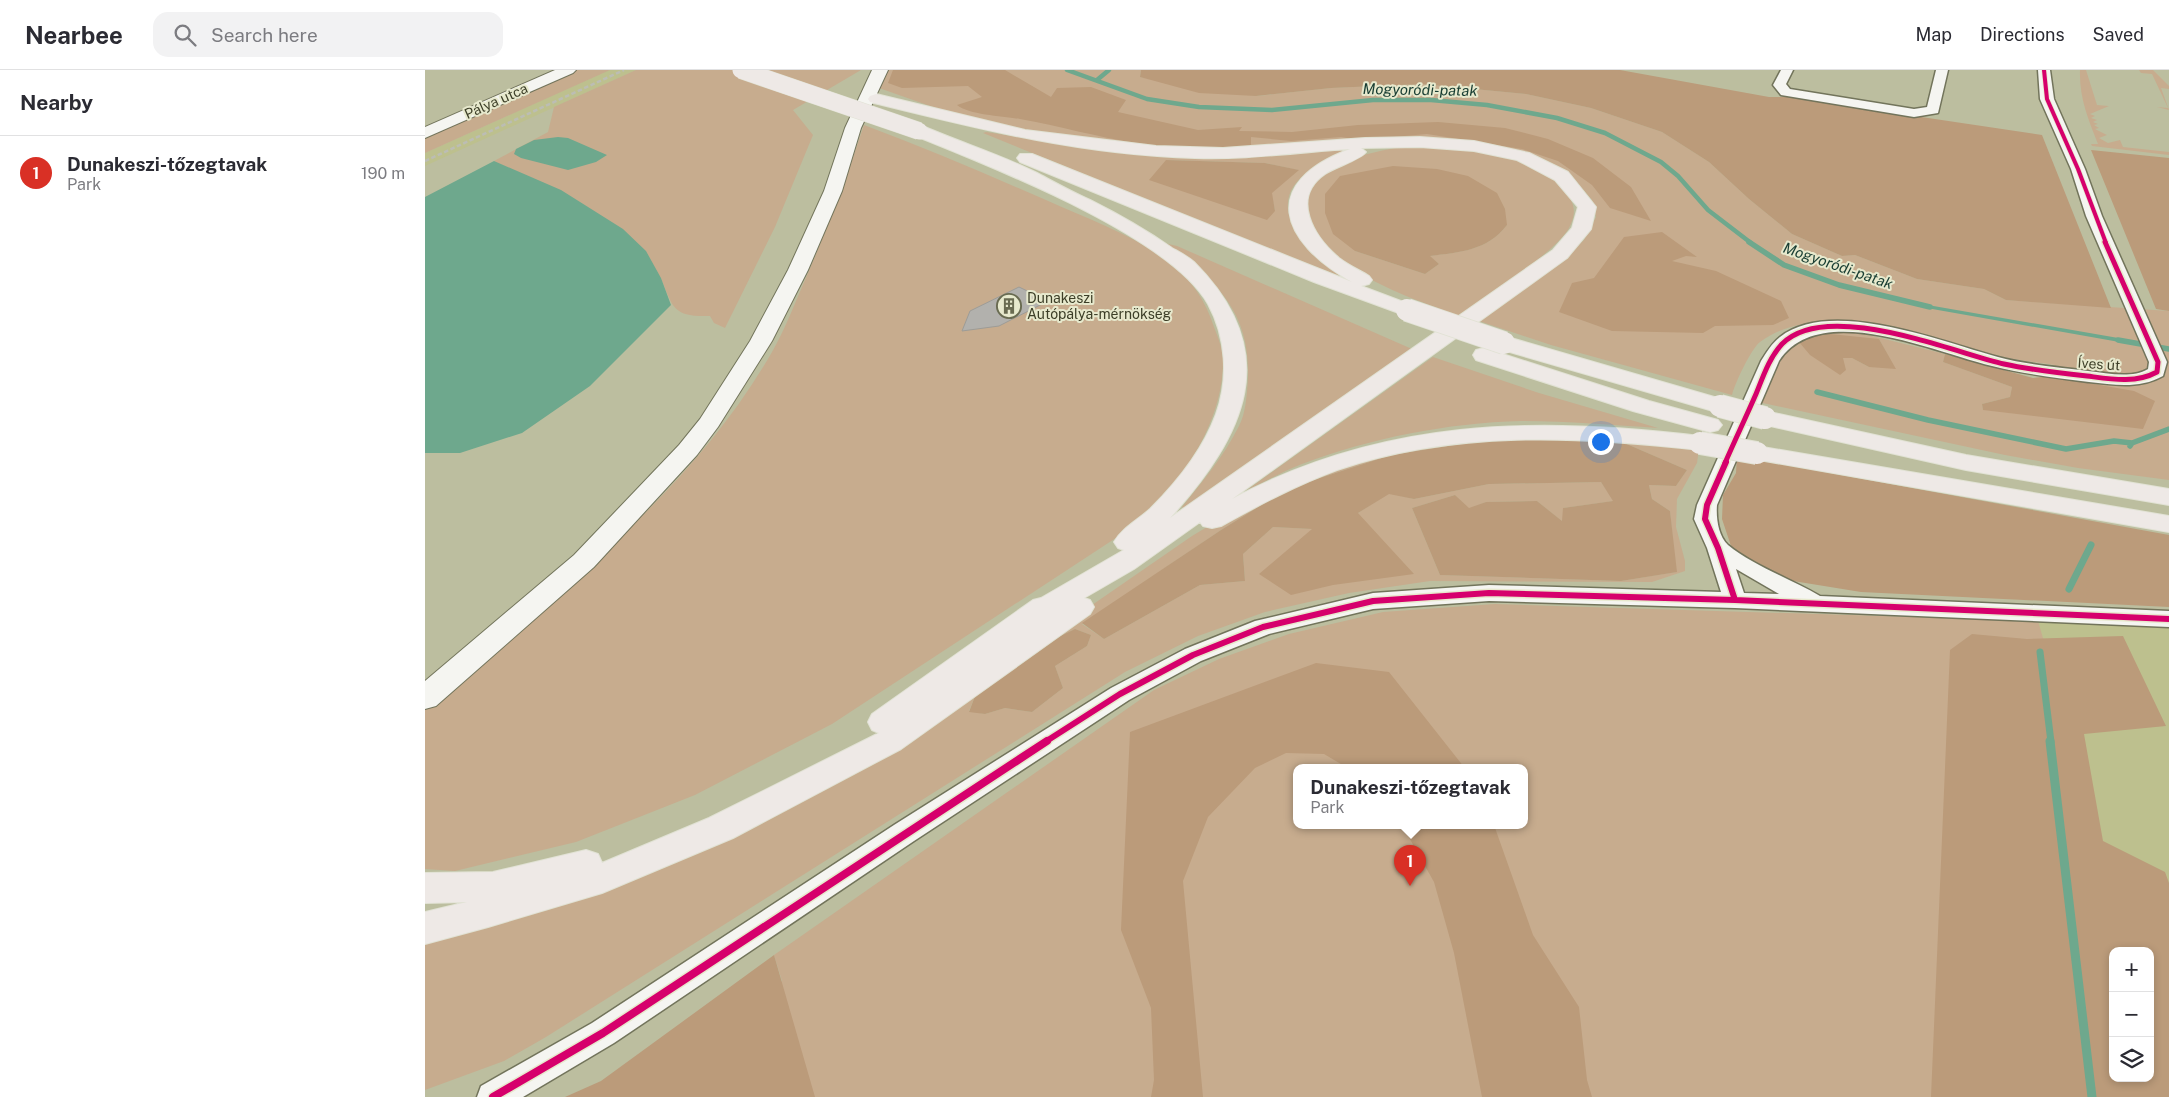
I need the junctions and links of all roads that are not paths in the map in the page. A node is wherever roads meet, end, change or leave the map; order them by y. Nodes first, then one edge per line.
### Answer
1 (568, 70) edge
2 (741, 70) edge
3 (1787, 70) edge
4 (1942, 70) edge
5 (2044, 70) edge
6 (872, 85) edge
7 (930, 122) junction
8 (425, 133) edge
9 (1453, 144) junction
10 (1017, 172) junction
11 (1403, 312) junction
12 (1710, 425) junction
13 (1760, 437) junction
14 (646, 494) junction
15 (2169, 497) edge
16 (2169, 524) edge
17 (1718, 548) junction
18 (1735, 600) junction
19 (1822, 606) junction
20 (2169, 619) edge
21 (1043, 620) junction
22 (425, 678) edge
23 (425, 698) edge
24 (425, 888) edge
25 (425, 928) edge
26 (493, 1097) edge

1 - 8 main road, Pálya utca
2 - 7 highway, bridge
3 - 4 street
5 - 17 street, Íves út
6 - 7 highway
6 - 14 main road
7 - 9 highway
7 - 10 highway
7 - 11 highway
9 - 11 highway
9 - 21 highway
10 - 11 highway
10 - 21 highway
11 - 12 highway, bridge
11 - 12 highway
12 - 13 highway, bridge
12 - 13 highway, bridge
12 - 21 highway
13 - 15 highway
13 - 16 highway
14 - 22 main road
14 - 23 main road
17 - 18 street, Íves út
17 - 19 street
18 - 19 street
18 - 26 street
19 - 20 street
21 - 24 highway
21 - 25 highway

